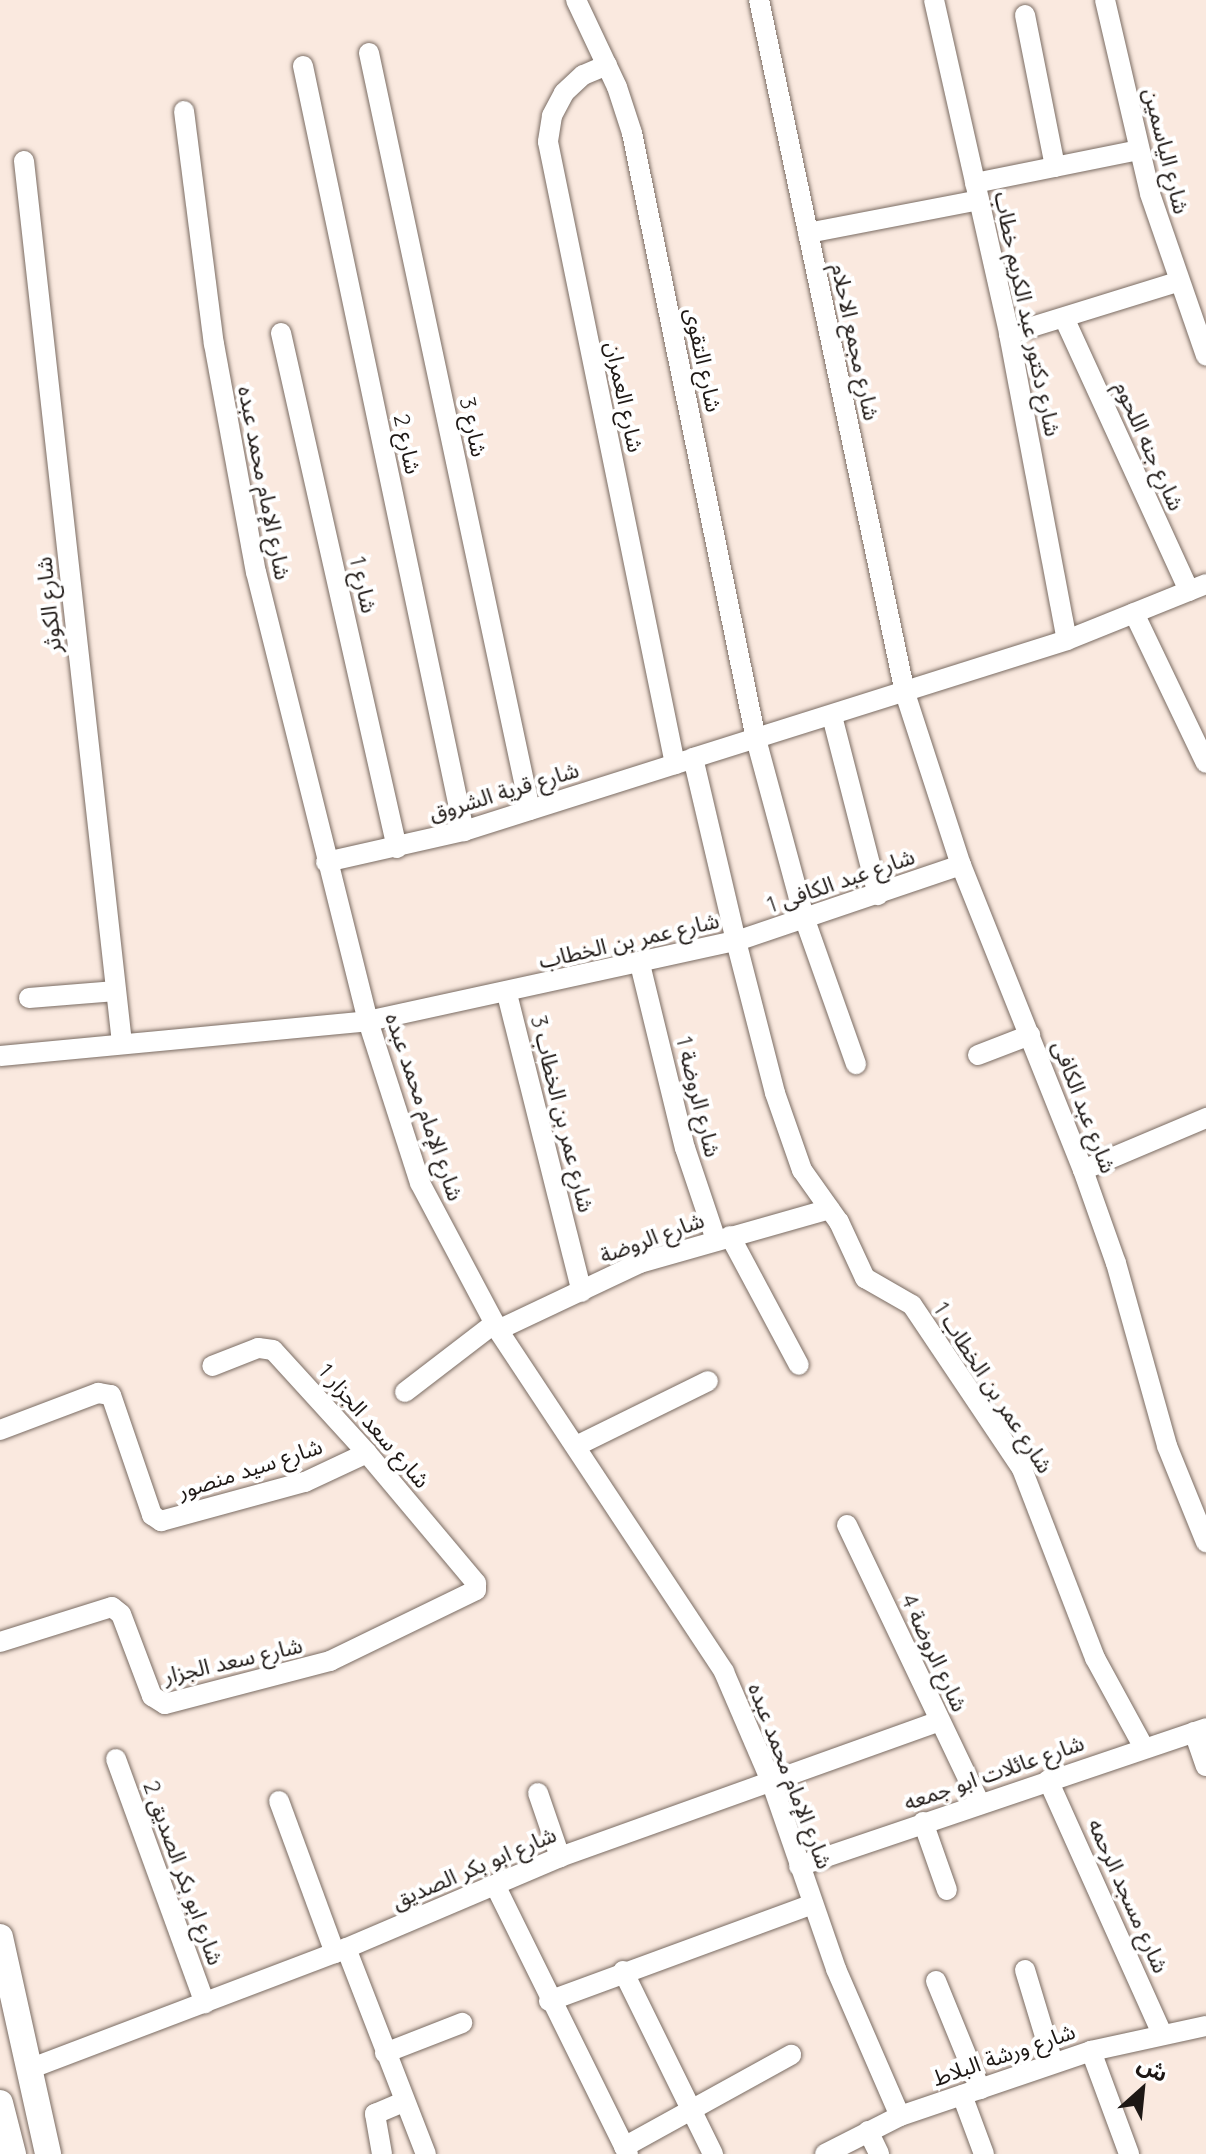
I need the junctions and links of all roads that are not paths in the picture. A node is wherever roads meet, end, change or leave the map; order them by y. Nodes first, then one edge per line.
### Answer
1 (576, 0) edge
2 (759, 0) edge
3 (934, 0) edge
4 (1105, 0) edge
5 (1025, 15) dead end
6 (369, 53) dead end
7 (607, 65) junction
8 (303, 66) dead end
9 (184, 111) dead end
10 (1138, 150) junction
11 (24, 161) dead end
12 (1055, 167) junction
13 (977, 192) junction
14 (808, 233) junction
15 (1177, 282) junction
16 (1199, 313) edge
17 (1065, 320) junction
18 (281, 333) dead end
19 (1009, 334) junction
20 (1206, 356) edge
21 (1197, 588) edge
22 (1134, 613) junction
23 (1067, 640) junction
24 (905, 693) junction
25 (832, 716) junction
26 (756, 739) junction
27 (684, 761) junction
28 (1206, 763) edge
29 (530, 810) junction
30 (464, 831) junction
31 (397, 848) junction
32 (326, 862) junction
33 (961, 865) junction
34 (878, 895) junction
35 (805, 920) junction
36 (736, 941) junction
37 (640, 964) junction
38 (116, 991) junction
39 (507, 994) junction
40 (29, 998) dead end
41 (368, 1021) junction
42 (1030, 1035) junction
43 (122, 1043) junction
44 (978, 1055) dead end
45 (0, 1056) edge
46 (856, 1064) dead end
47 (1206, 1118) edge
48 (1083, 1170) junction
49 (829, 1209) junction
50 (723, 1238) junction
51 (582, 1292) junction
52 (496, 1327) junction
53 (799, 1365) dead end
54 (212, 1366) dead end
55 (708, 1381) dead end
56 (405, 1392) dead end
57 (0, 1430) edge
58 (576, 1446) junction
59 (367, 1453) junction
60 (847, 1525) dead end
61 (1206, 1542) edge
62 (477, 1586) joint
63 (0, 1642) edge
64 (939, 1721) junction
65 (1200, 1730) edge
66 (1144, 1748) junction
67 (116, 1759) dead end
68 (1206, 1766) edge
69 (1048, 1780) junction
70 (771, 1781) junction
71 (538, 1793) dead end
72 (279, 1801) dead end
73 (979, 1802) junction
74 (923, 1822) junction
75 (560, 1857) junction
76 (799, 1866) junction
77 (495, 1885) junction
78 (947, 1890) dead end
79 (812, 1904) junction
80 (0, 1937) edge
81 (341, 1951) junction
82 (1025, 1970) dead end
83 (623, 1971) junction
84 (936, 1981) dead end
85 (549, 2001) junction
86 (205, 2003) junction
87 (462, 2023) dead end
88 (1206, 2026) edge
89 (1162, 2034) junction
90 (1091, 2051) junction
91 (385, 2053) junction
92 (791, 2055) dead end
93 (1053, 2063) junction
94 (29, 2069) junction
95 (971, 2092) junction
96 (403, 2102) junction
97 (1, 2109) edge
98 (689, 2109) junction
99 (900, 2116) junction
100 (868, 2131) junction
101 (626, 2151) edge
102 (13, 2154) edge
103 (48, 2154) edge
104 (382, 2154) edge
105 (426, 2154) edge
106 (713, 2154) edge
107 (825, 2154) edge
108 (879, 2154) edge
109 (984, 2154) edge
110 (1129, 2154) edge

1 - 7 street, شارع التقوى
2 - 14 street, شارع مجمع الاحلام
3 - 13 street, شارع دكتور عبد الكريم خطاب
4 - 10 street, شارع الياسمين
5 - 12 street
6 - 29 street, شارع 3
7 - 26 street, شارع التقوى
7 - 27 street, شارع العمران
8 - 30 street, شارع 2
9 - 32 street, شارع الإمام محمد عبده
10 - 12 street
10 - 15 street, شارع الياسمين
11 - 38 street, شارع الكوثر
12 - 13 street
13 - 14 street
13 - 19 street, شارع دكتور عبد الكريم خطاب
14 - 24 street, شارع مجمع الاحلام
15 - 16 street, شارع الياسمين
15 - 17 street
16 - 20 street, شارع الياسمين
17 - 19 street
17 - 21 street, شارع جنه اللحوم
18 - 31 street, شارع 1
19 - 23 street, شارع دكتور عبد الكريم خطاب
21 - 22 street
22 - 23 street
22 - 28 street
23 - 24 street
24 - 25 street
24 - 33 street, شارع عبد الكافى
25 - 26 street
25 - 34 street
26 - 27 street
26 - 35 street, شارع التقوى
27 - 29 street, شارع قرية الشروق
27 - 36 street, شارع عمر بن الخطاب
29 - 30 street, شارع قرية الشروق
30 - 31 street, شارع قرية الشروق
31 - 32 street, شارع قرية الشروق
32 - 41 street, شارع الإمام محمد عبده
33 - 34 street, شارع عبد الكافى 1
33 - 42 street, شارع عبد الكافى
34 - 35 street, شارع عبد الكافى 1
35 - 36 street, شارع عبد الكافى 1
35 - 46 street, شارع التقوى
36 - 37 street, شارع عمر بن الخطاب
36 - 49 street, شارع عمر بن الخطاب 1
37 - 39 street, شارع عمر بن الخطاب
37 - 50 street, شارع الروضة 1
38 - 40 street
38 - 43 street, شارع الكوثر
39 - 41 street, شارع عمر بن الخطاب
39 - 51 street, شارع عمر بن الخطاب 3
41 - 43 street, شارع عمر بن الخطاب
41 - 52 street, شارع الإمام محمد عبده
42 - 44 street
42 - 48 street, شارع عبد الكافى
43 - 45 street, شارع عمر بن الخطاب
47 - 48 street
48 - 61 street, شارع عبد الكافى
49 - 50 street, شارع الروضة
49 - 66 street, شارع عمر بن الخطاب 1
50 - 51 street, شارع الروضة
50 - 53 street, شارع الروضة 1
51 - 52 street, شارع الروضة
52 - 56 street, شارع الروضة
52 - 58 street, شارع الإمام محمد عبده
54 - 59 street, شارع سعد الجزار 1
55 - 58 street
57 - 59 street, شارع سيد منصور
58 - 70 street, شارع الإمام محمد عبده
59 - 62 street, شارع سعد الجزار 1
60 - 64 street, شارع الروضة 4
62 - 63 street, شارع سعد الجزار
64 - 70 street, شارع ابو بكر الصديق
64 - 73 street, شارع الروضة 4
65 - 66 street, شارع عائلات ابو جمعه
65 - 68 street
66 - 69 street, شارع عائلات ابو جمعه
67 - 86 street, شارع ابو بكر الصديق 2
69 - 73 street, شارع عائلات ابو جمعه
69 - 89 street, شارع مسجد الرحمه
70 - 75 street, شارع ابو بكر الصديق
70 - 76 street, شارع الإمام محمد عبده
71 - 75 street
72 - 81 street
73 - 74 street, شارع عائلات ابو جمعه
74 - 76 street, شارع عائلات ابو جمعه
74 - 78 street
75 - 77 street, شارع ابو بكر الصديق
76 - 79 street, شارع الإمام محمد عبده
77 - 81 street, شارع ابو بكر الصديق
77 - 85 street
79 - 83 street
79 - 99 street, شارع الإمام محمد عبده
80 - 94 street
81 - 86 street, شارع ابو بكر الصديق
81 - 91 street
82 - 93 street
83 - 85 street
83 - 98 street
84 - 95 street
85 - 101 street
86 - 94 street, شارع ابو بكر الصديق
87 - 91 street
88 - 89 street, شارع ورشة البلاط
89 - 90 street, شارع ورشة البلاط
90 - 93 street, شارع ورشة البلاط
90 - 110 street
91 - 96 street
92 - 98 street
93 - 95 street, شارع ورشة البلاط
94 - 103 street
95 - 99 street, شارع ورشة البلاط
95 - 109 street
96 - 104 street
96 - 105 street
97 - 102 street
98 - 101 street
98 - 106 street
99 - 100 street, شارع ورشة البلاط
100 - 107 street, شارع ورشة البلاط
100 - 108 street

